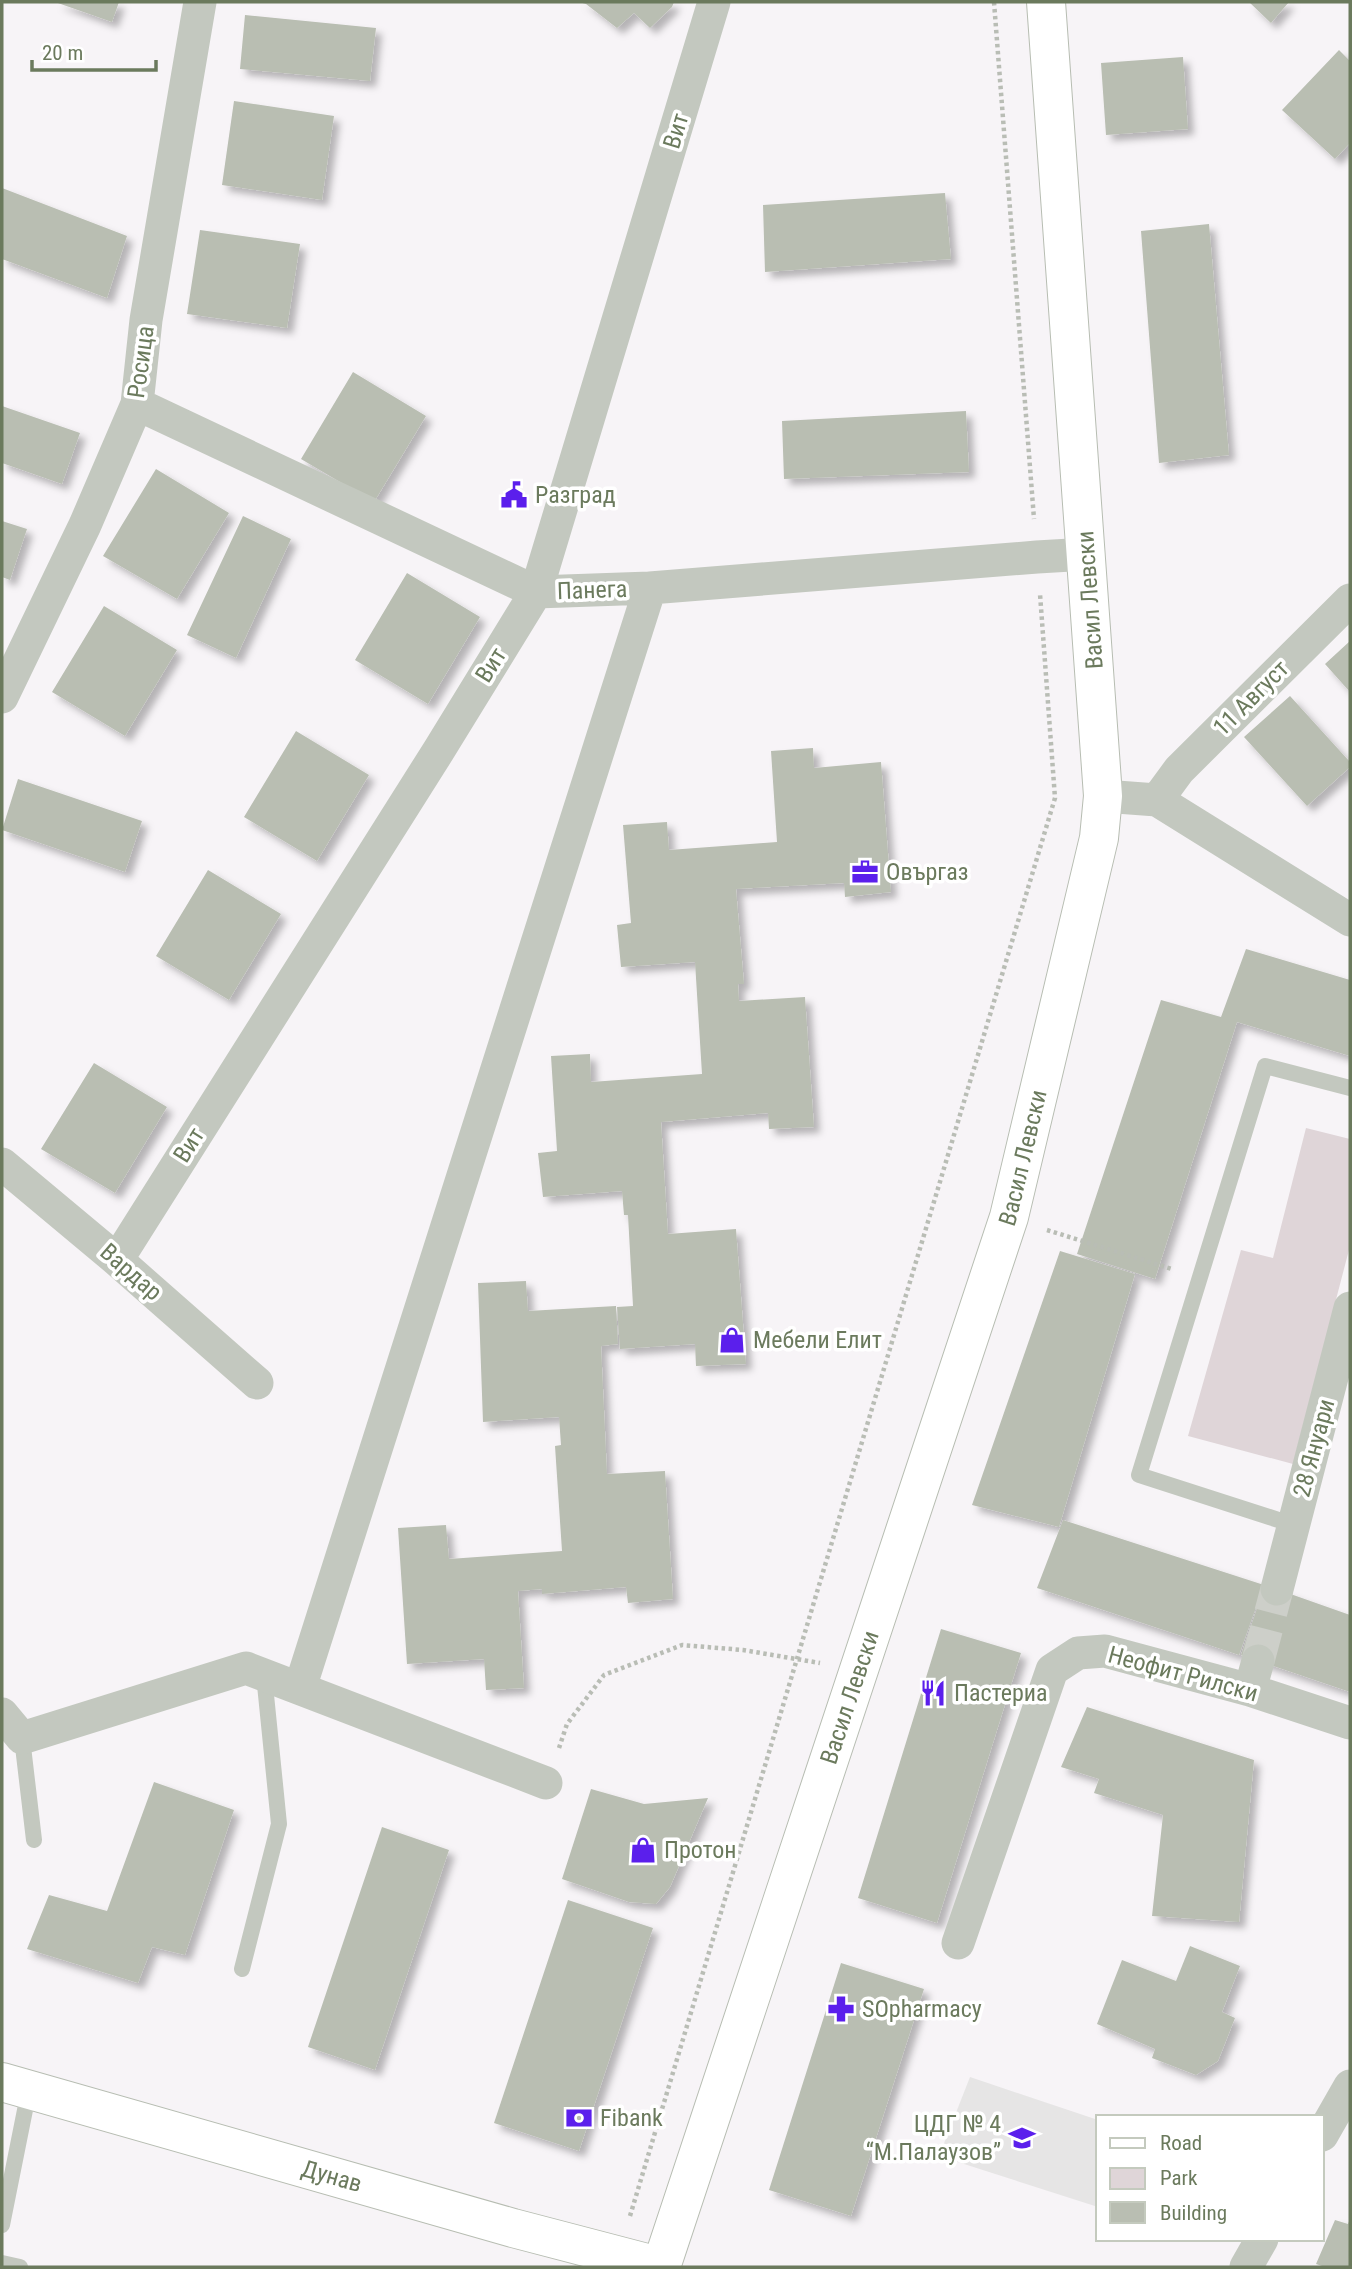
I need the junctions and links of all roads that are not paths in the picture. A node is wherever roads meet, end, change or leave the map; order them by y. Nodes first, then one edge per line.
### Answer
1 (200, 2) edge
2 (714, 2) edge
3 (1046, 2) edge
4 (136, 404) junction
5 (1087, 554) junction
6 (650, 588) junction
7 (536, 592) junction
8 (1350, 600) edge
9 (2, 697) edge
10 (1103, 796) junction
11 (1157, 800) junction
12 (1350, 919) edge
13 (1350, 1088) edge
14 (2, 1164) edge
15 (117, 1259) junction
16 (1350, 1308) edge
17 (257, 1383) dead end
18 (1294, 1525) junction
19 (1277, 1589) tunnel mouth
20 (264, 1675) junction
21 (300, 1688) junction
22 (1350, 1723) edge
23 (12, 1726) edge
24 (546, 1783) road end
25 (34, 1840) dead end
26 (958, 1943) dead end
27 (242, 1969) dead end
28 (15, 2086) edge
29 (1350, 2086) edge
30 (1324, 2132) edge
31 (3, 2217) edge
32 (1261, 2241) edge
33 (2, 2263) edge
34 (20, 2267) edge
35 (661, 2267) edge
36 (1246, 2267) edge

1 - 4 street, Росица
2 - 7 street, Вит
3 - 5 street, Васил Левски
4 - 7 street, Панега
4 - 9 street, Росица
5 - 6 street, Панега
5 - 10 street, Васил Левски
6 - 7 street, Панега
6 - 21 street
7 - 15 street, Вит
8 - 11 street, 11 Август
10 - 11 street
10 - 35 street, Васил Левски
11 - 12 street
13 - 18 lane
14 - 15 street, Вардар
15 - 17 street, Вардар
16 - 18 street, 28 Януари
18 - 19 street, 28 Януари
20 - 21 street
20 - 23 street
20 - 27 lane
21 - 24 street
22 - 26 street, Неофит Рилски
23 - 25 lane
28 - 31 lane
28 - 35 street, Дунав
29 - 30 street
32 - 36 street
33 - 34 lane

